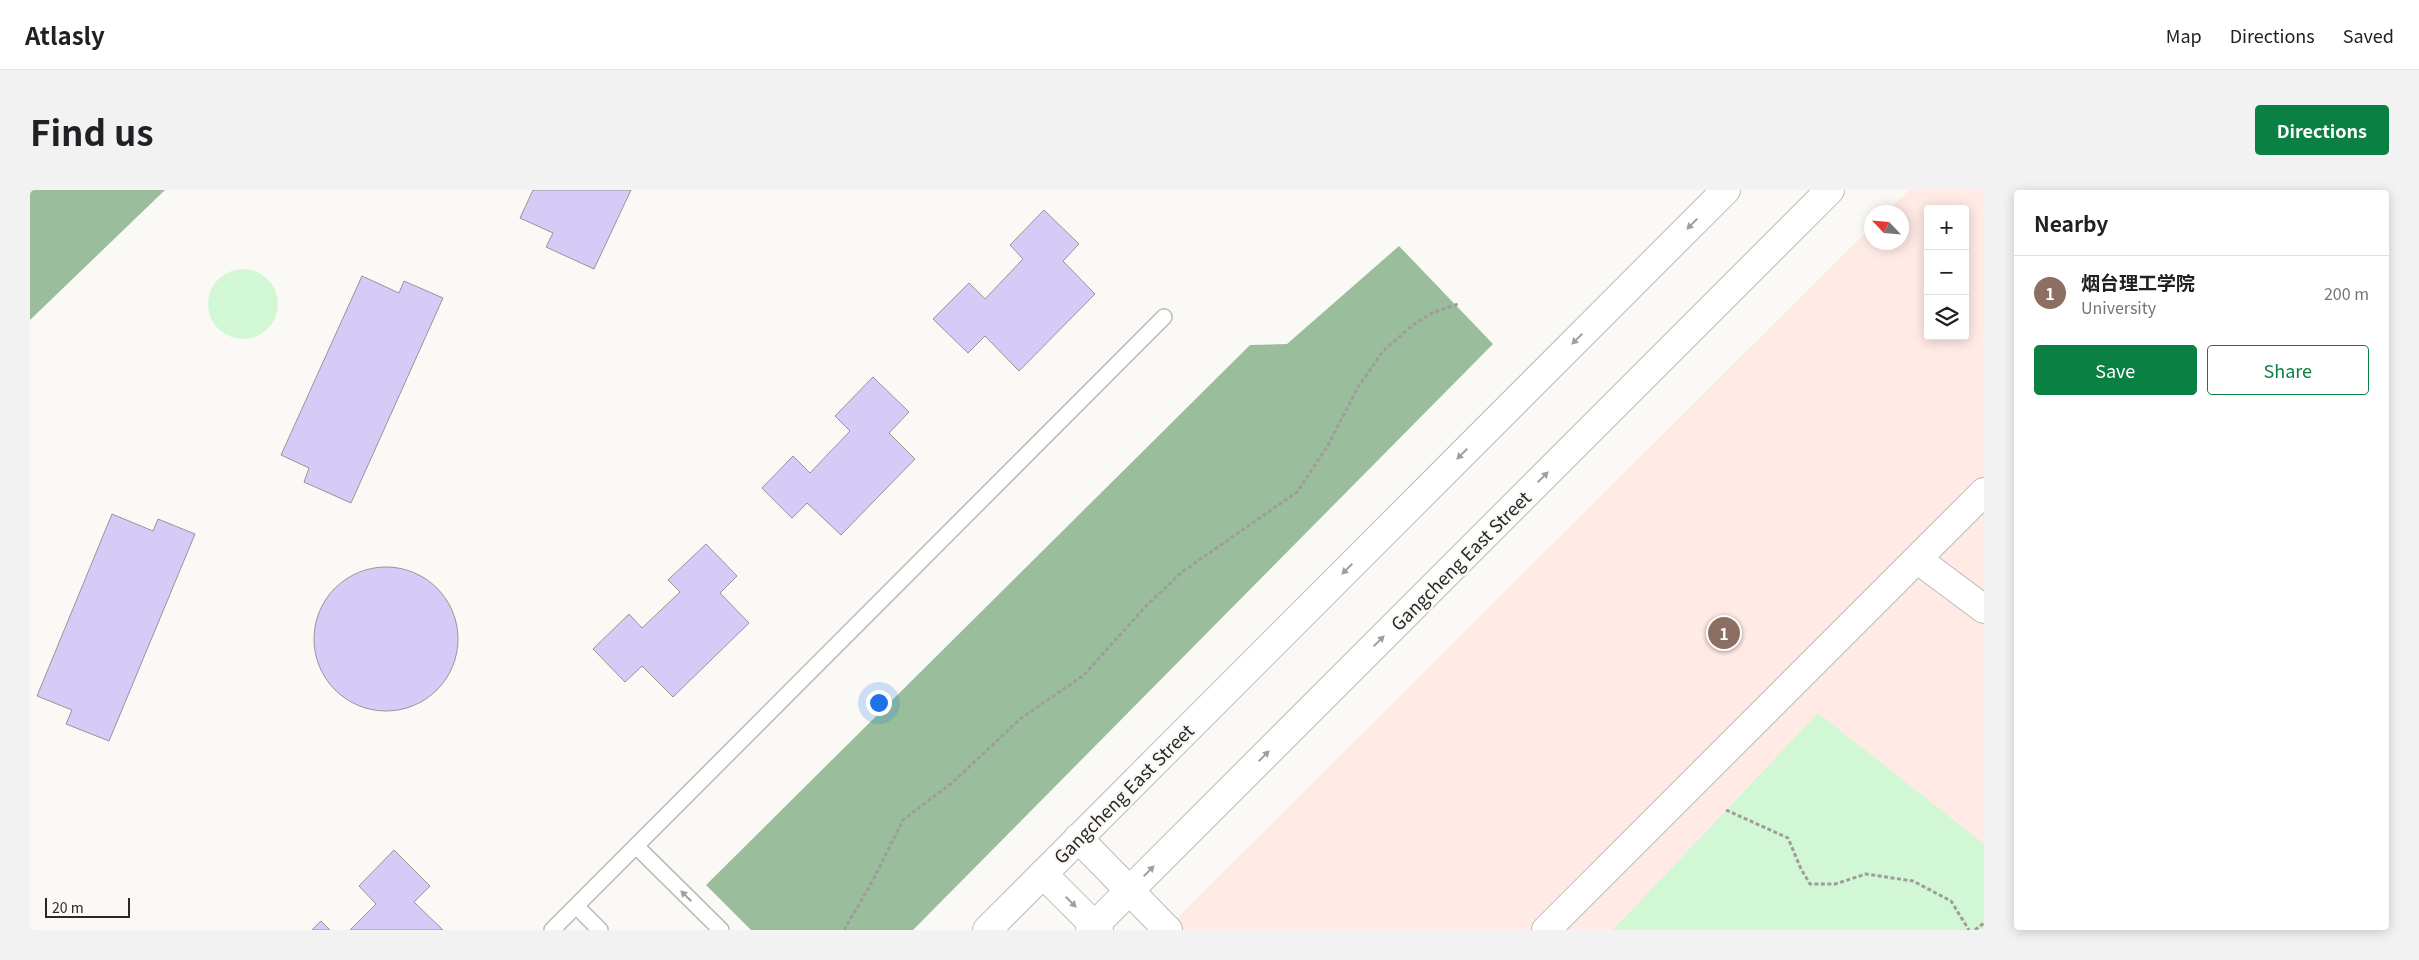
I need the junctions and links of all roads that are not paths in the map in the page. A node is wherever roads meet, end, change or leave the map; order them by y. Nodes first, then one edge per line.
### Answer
1 (1726, 190) edge
2 (1830, 190) edge
3 (1164, 317) dead end
4 (1984, 492) edge
5 (1917, 559) junction
6 (1984, 609) edge
7 (1078, 838) junction
8 (636, 846) junction
9 (1043, 874) junction
10 (1129, 891) junction
11 (576, 906) junction
12 (1094, 928) edge
13 (552, 930) edge
14 (600, 930) edge
15 (721, 930) edge
16 (987, 930) edge
17 (1168, 930) edge
18 (1546, 930) edge

1 -> 7 main road, Gangcheng East Street
10 -> 2 main road, Gangcheng East Street
3 - 8 lane
4 - 5 main road
5 - 6 main road
5 - 18 main road
7 - 9 main road, Gangcheng East Street
7 - 10 main road
8 - 11 lane
15 -> 8 lane
9 -> 12 main road
9 - 16 main road, Gangcheng East Street
10 - 12 main road, Gangcheng East Street
10 - 17 main road
11 - 13 lane
11 - 14 lane

